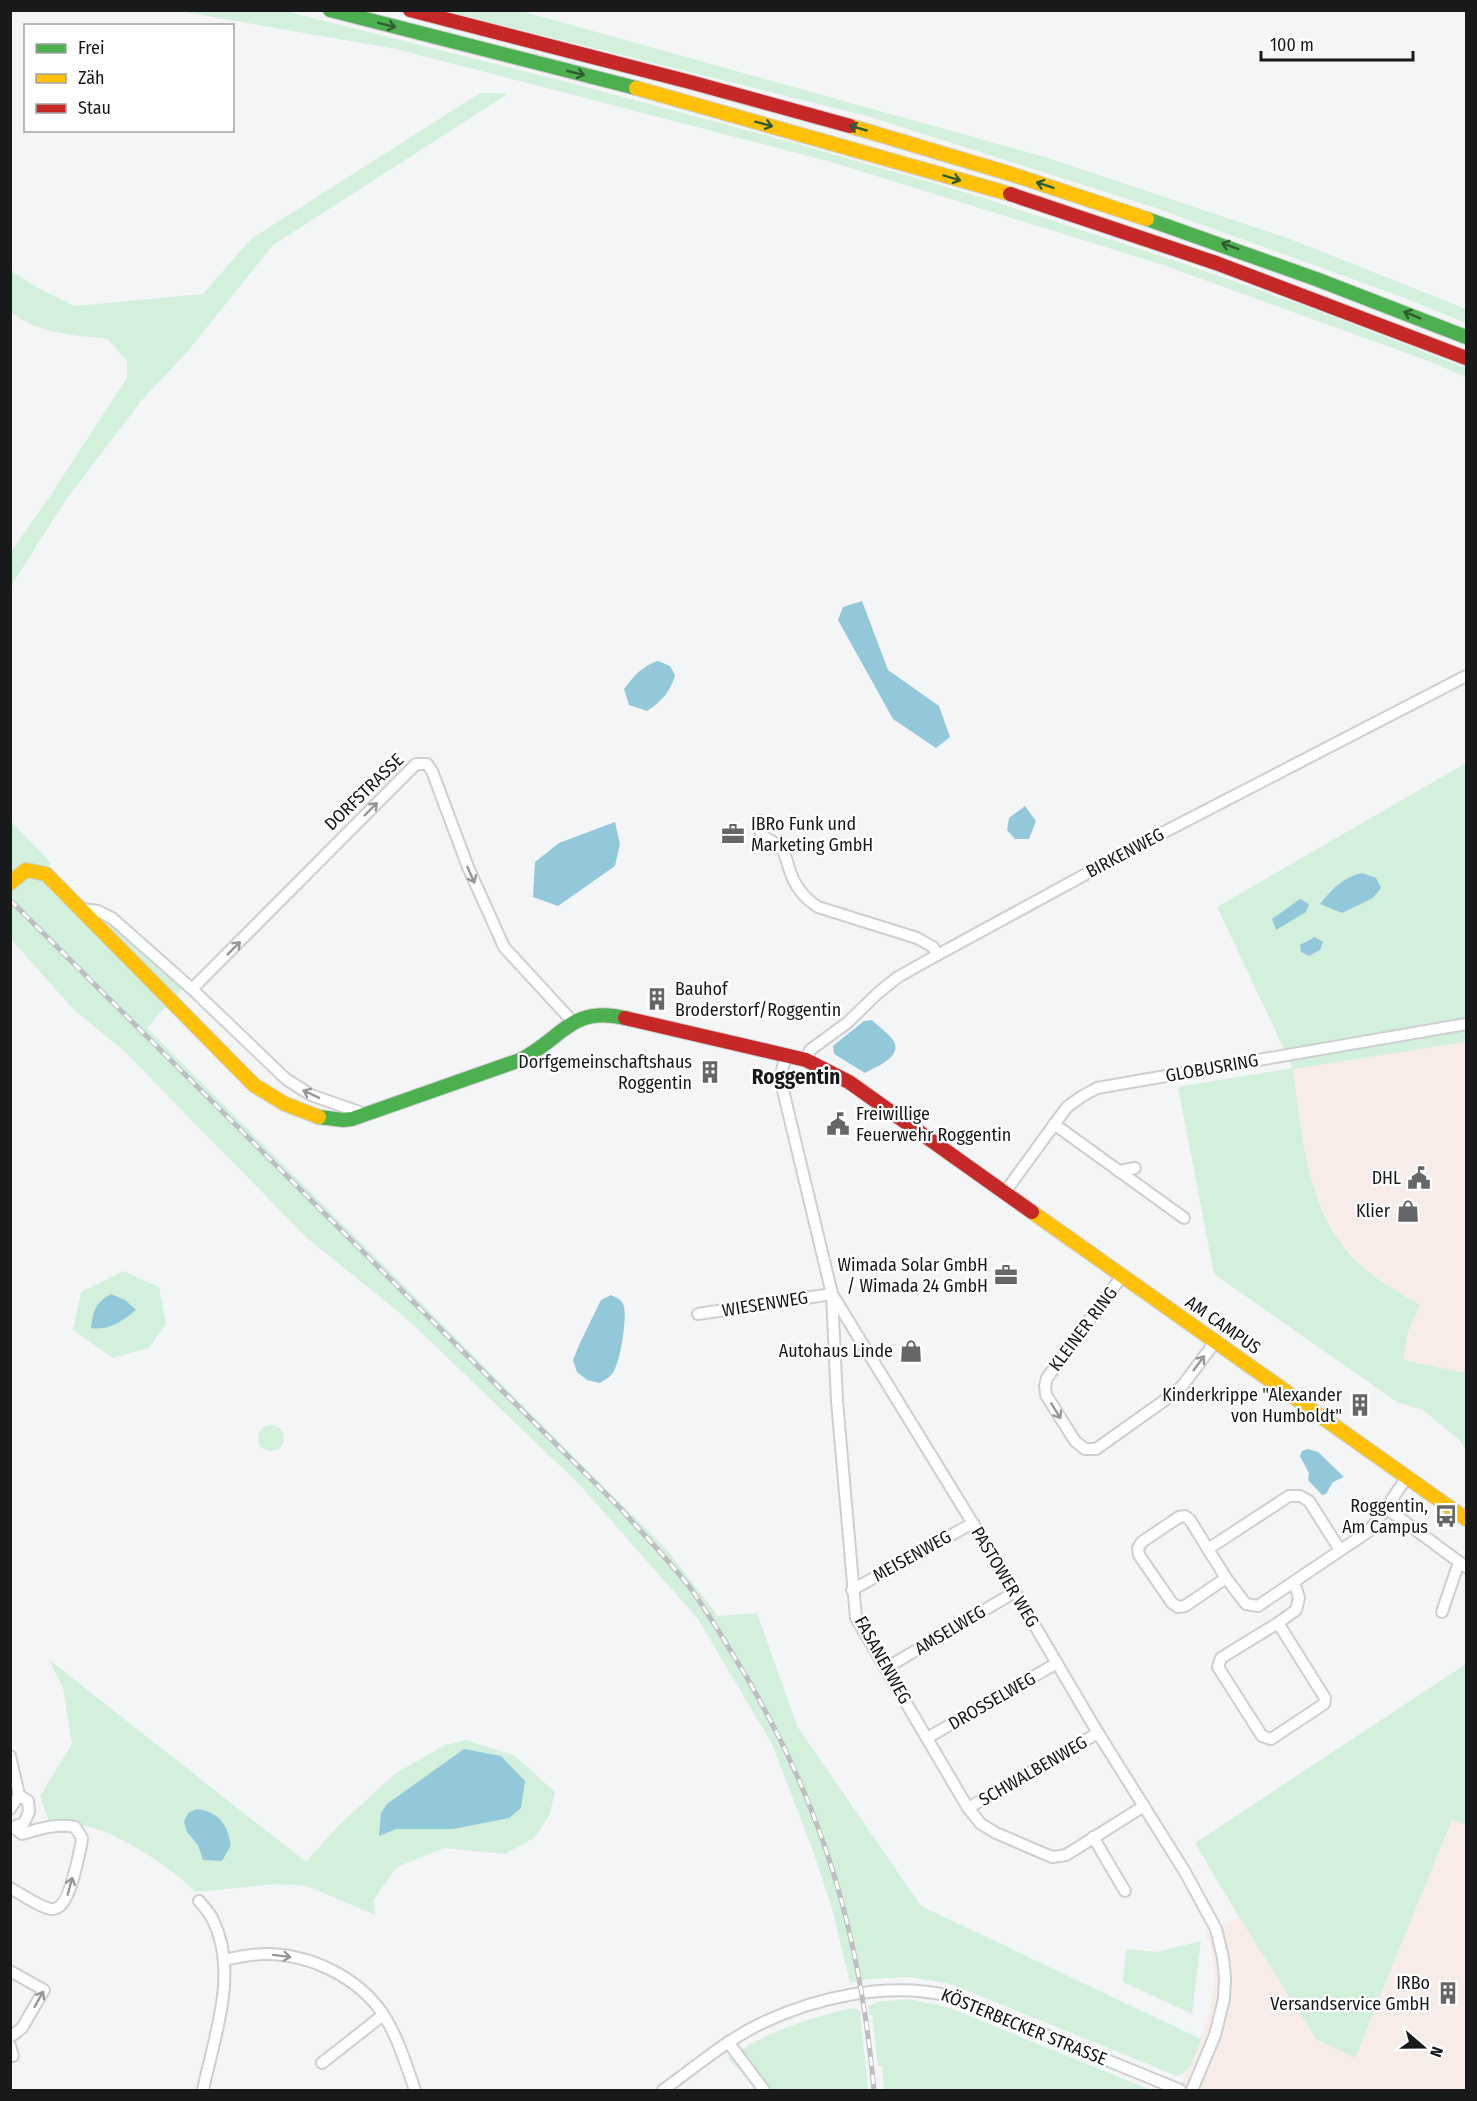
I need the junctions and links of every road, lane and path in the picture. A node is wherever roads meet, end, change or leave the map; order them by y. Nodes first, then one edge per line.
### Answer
1 (330, 10) edge
2 (410, 10) edge
3 (1467, 337) edge
4 (1467, 358) edge
5 (1467, 676) edge
6 (760, 821) dead end
7 (11, 882) edge
8 (82, 909) junction
9 (937, 955) junction
10 (192, 989) junction
11 (573, 1022) junction
12 (1467, 1024) edge
13 (786, 1055) junction
14 (806, 1060) junction
15 (366, 1114) junction
16 (1054, 1124) junction
17 (1135, 1168) dead end
18 (1119, 1171) junction
19 (1005, 1192) junction
20 (1184, 1218) dead end
21 (1122, 1276) junction
22 (832, 1294) junction
23 (698, 1314) dead end
24 (1215, 1342) junction
25 (1407, 1477) junction
26 (1386, 1508) junction
27 (1467, 1519) edge
28 (972, 1523) junction
29 (1208, 1549) junction
30 (1340, 1550) junction
31 (1463, 1564) edge
32 (1226, 1578) junction
33 (1294, 1582) junction
34 (852, 1590) junction
35 (1015, 1592) junction
36 (1442, 1612) dead end
37 (1278, 1623) junction
38 (1057, 1664) junction
39 (886, 1668) junction
40 (1098, 1733) junction
41 (927, 1738) junction
42 (10, 1756) edge
43 (20, 1795) junction
44 (1144, 1806) junction
45 (968, 1808) junction
46 (10, 1809) edge
47 (12, 1828) edge
48 (1094, 1837) junction
49 (10, 1888) edge
50 (1125, 1891) dead end
51 (200, 1901) dead end
52 (224, 1960) junction
53 (10, 1971) edge
54 (383, 2015) junction
55 (10, 2037) edge
56 (728, 2042) junction
57 (322, 2063) dead end
58 (203, 2091) edge
59 (415, 2091) edge
60 (663, 2091) edge
61 (764, 2091) edge
62 (1180, 2091) edge
63 (1192, 2091) edge

1 -> 4 main road
3 -> 2 main road
5 - 9 street, BIRKENWEG
6 - 9 street
7 - 8 main road
8 - 10 street
8 - 15 main road
9 - 14 street, BIRKENWEG
10 -> 11 street, DORFSTRASSE
15 -> 10 street
11 - 13 main road
11 - 15 main road
12 - 16 street, GLOBUSRING
13 - 14 main road
13 - 22 street, PASTOWER WEG
14 - 19 main road
16 - 18 street
16 - 19 street, GLOBUSRING
17 - 18 street
18 - 20 street
19 - 21 main road, AM CAMPUS
21 - 24 main road, AM CAMPUS
21 -> 24 street, KLEINER RING
22 - 23 street, WIESENWEG
22 - 28 street, PASTOWER WEG
22 - 34 street, FASANENWEG
24 - 25 main road, AM CAMPUS
25 - 26 street
25 - 27 main road, AM CAMPUS
26 - 30 street
26 - 31 street
28 - 34 street, MEISENWEG
28 - 35 street, PASTOWER WEG
29 - 30 street
29 - 32 street
29 - 32 street
30 - 33 street
31 - 36 street
32 - 33 street
33 - 37 street
34 - 39 street, FASANENWEG
35 - 38 street, PASTOWER WEG
35 - 39 street, AMSELWEG
37 - 37 street
38 - 40 street, PASTOWER WEG
38 - 41 street, DROSSELWEG
39 - 41 street, FASANENWEG
40 - 44 street, PASTOWER WEG
40 - 45 street, SCHWALBENWEG
41 - 45 street, FASANENWEG
42 - 43 street
43 - 46 street
43 - 47 street
44 - 48 street, FASANENWEG
44 - 63 street, PASTOWER WEG
45 - 48 street, FASANENWEG
49 -> 47 street
48 - 50 street
51 - 52 street
52 -> 54 street
52 - 58 street
55 -> 53 street
54 - 57 street
54 - 59 street
56 - 60 street, KÖSTERBECKER STRASSE
56 - 61 street
56 - 62 street, KÖSTERBECKER STRASSE

